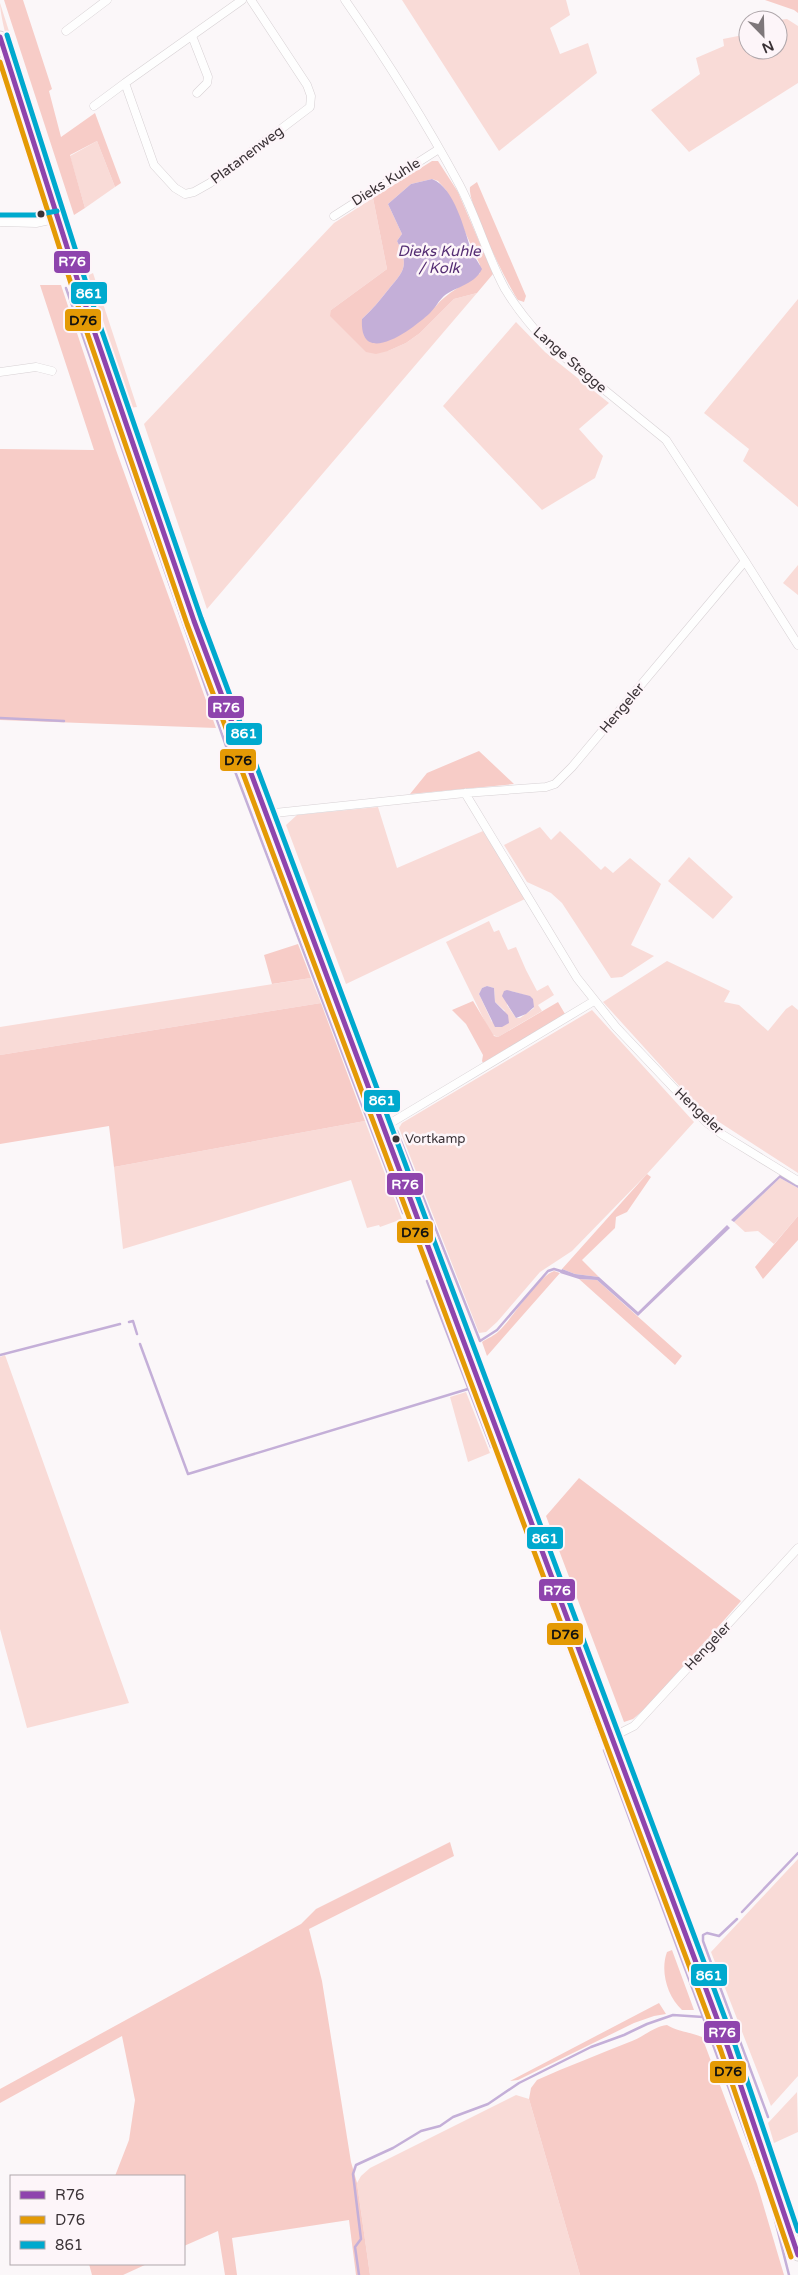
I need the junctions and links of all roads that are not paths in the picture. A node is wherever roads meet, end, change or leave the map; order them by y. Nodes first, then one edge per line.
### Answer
1 (107, 0) edge
2 (242, 0) edge
3 (251, 0) edge
4 (345, 0) edge
5 (66, 31) dead end
6 (192, 36) junction
7 (0, 37) edge
8 (125, 83) junction
9 (197, 93) dead end
10 (94, 106) dead end
11 (439, 149) junction
12 (334, 216) dead end
13 (59, 218) junction
14 (0, 222) edge
15 (52, 371) dead end
16 (0, 372) edge
17 (746, 560) junction
18 (798, 645) edge
19 (465, 793) junction
20 (265, 814) junction
21 (594, 1001) junction
22 (384, 1127) junction
23 (798, 1181) edge
24 (798, 1548) edge
25 (612, 1738) junction
26 (798, 2255) edge

1 - 5 street
2 - 6 street
3 - 8 street, Platanenweg
4 - 11 street, Lange Stegge
6 - 8 street
6 - 9 street
7 - 13 main road
8 - 10 street
11 - 12 street, Dieks Kuhle
11 - 17 street, Lange Stegge
13 - 14 street
13 - 20 main road
15 - 16 street
17 - 18 street, Lange Stegge
17 - 19 street, Hengeler
19 - 20 street, Hengeler
19 - 21 street, Hengeler
20 - 22 main road
21 - 22 street
21 - 23 street, Hengeler
22 - 25 main road
24 - 25 street, Hengeler
25 - 26 main road

